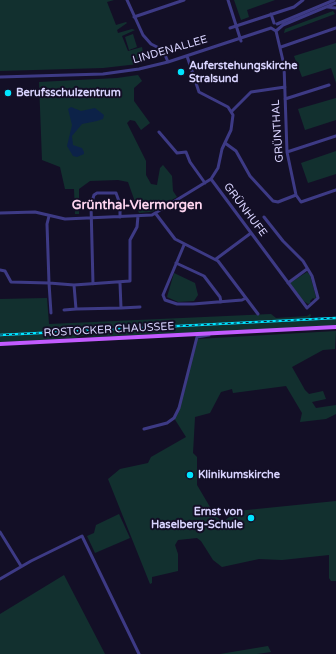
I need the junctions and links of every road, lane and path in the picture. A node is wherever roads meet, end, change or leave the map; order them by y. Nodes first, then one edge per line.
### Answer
1 (127, 0) edge
2 (184, 0) edge
3 (228, 0) edge
4 (303, 0) edge
5 (328, 0) edge
6 (334, 0) edge
7 (336, 3) edge
8 (322, 5) junction
9 (327, 7) junction
10 (336, 8) edge
11 (271, 14) junction
12 (134, 17) junction
13 (236, 26) junction
14 (276, 26) junction
15 (230, 28) dead end
16 (271, 28) junction
17 (336, 28) edge
18 (241, 39) junction
19 (281, 47) junction
20 (187, 56) junction
21 (168, 62) junction
22 (0, 77) edge
23 (329, 85) dead end
24 (285, 87) junction
25 (285, 100) junction
26 (232, 111) junction
27 (159, 132) dead end
28 (336, 136) edge
29 (225, 143) junction
30 (287, 152) junction
31 (211, 179) junction
32 (205, 183) junction
33 (336, 190) edge
34 (296, 194) junction
35 (0, 213) edge
36 (156, 214) junction
37 (49, 216) junction
38 (138, 216) junction
39 (120, 217) junction
40 (264, 217) dead end
41 (91, 218) junction
42 (251, 233) junction
43 (184, 245) junction
44 (216, 259) junction
45 (176, 263) junction
46 (308, 269) junction
47 (0, 270) edge
48 (49, 283) junction
49 (120, 283) junction
50 (288, 283) junction
51 (93, 284) junction
52 (74, 285) junction
53 (246, 298) junction
54 (221, 302) junction
55 (140, 307) dead end
56 (121, 308) junction
57 (76, 309) junction
58 (64, 310) dead end
59 (51, 313) dead end
60 (258, 314) dead end
61 (336, 327) edge
62 (218, 333) junction
63 (0, 344) edge
64 (144, 429) dead end
65 (0, 532) edge
66 (21, 566) junction
67 (0, 579) edge
68 (139, 654) edge

1 - 12 street
2 - 12 street
3 - 13 street
4 - 11 street
5 - 8 street
6 - 8 street
7 - 9 street
8 - 14 street
9 - 10 street
9 - 14 street
11 - 13 street
11 - 14 street
12 - 21 street
13 - 15 street
13 - 18 street
14 - 16 street
14 - 16 street
14 - 19 street, GRÜNTHAL
16 - 18 street, LINDENALLEE
17 - 19 street
18 - 20 street, LINDENALLEE
19 - 24 street, GRÜNTHAL
20 - 21 street, LINDENALLEE
20 - 26 street
21 - 22 street, LINDENALLEE
23 - 25 street
24 - 25 street, GRÜNTHAL
24 - 26 street
25 - 30 street, GRÜNTHAL
26 - 29 street, GRÜNHUFE
27 - 32 street
28 - 30 street
29 - 31 street, GRÜNHUFE
29 - 34 street
30 - 34 street, GRÜNTHAL
31 - 32 street
31 - 42 street, GRÜNHUFE
32 - 36 street
33 - 34 street, GRÜNTHAL
35 - 37 street
36 - 38 street
36 - 43 street
37 - 41 street
37 - 48 street
38 - 39 street
38 - 49 street
39 - 41 street
39 - 41 street
40 - 46 street, GRÜNHUFE
41 - 51 street
42 - 44 street
42 - 50 street, GRÜNHUFE
43 - 44 street
43 - 45 street
44 - 53 street
45 - 54 street
45 - 54 street
46 - 50 street
46 - 50 street, GRÜNHUFE
47 - 48 street
48 - 52 street
48 - 59 street
49 - 51 street
49 - 56 street
51 - 52 street
52 - 57 street
53 - 54 street
53 - 60 street
55 - 56 street
56 - 57 street
57 - 58 street
61 - 62 main road, ROSTOCKER CHAUSSEE
62 - 63 main road, ROSTOCKER CHAUSSEE
62 - 64 street, ROSTOCKER CHAUSSEE
65 - 66 street
66 - 67 street
66 - 68 street

